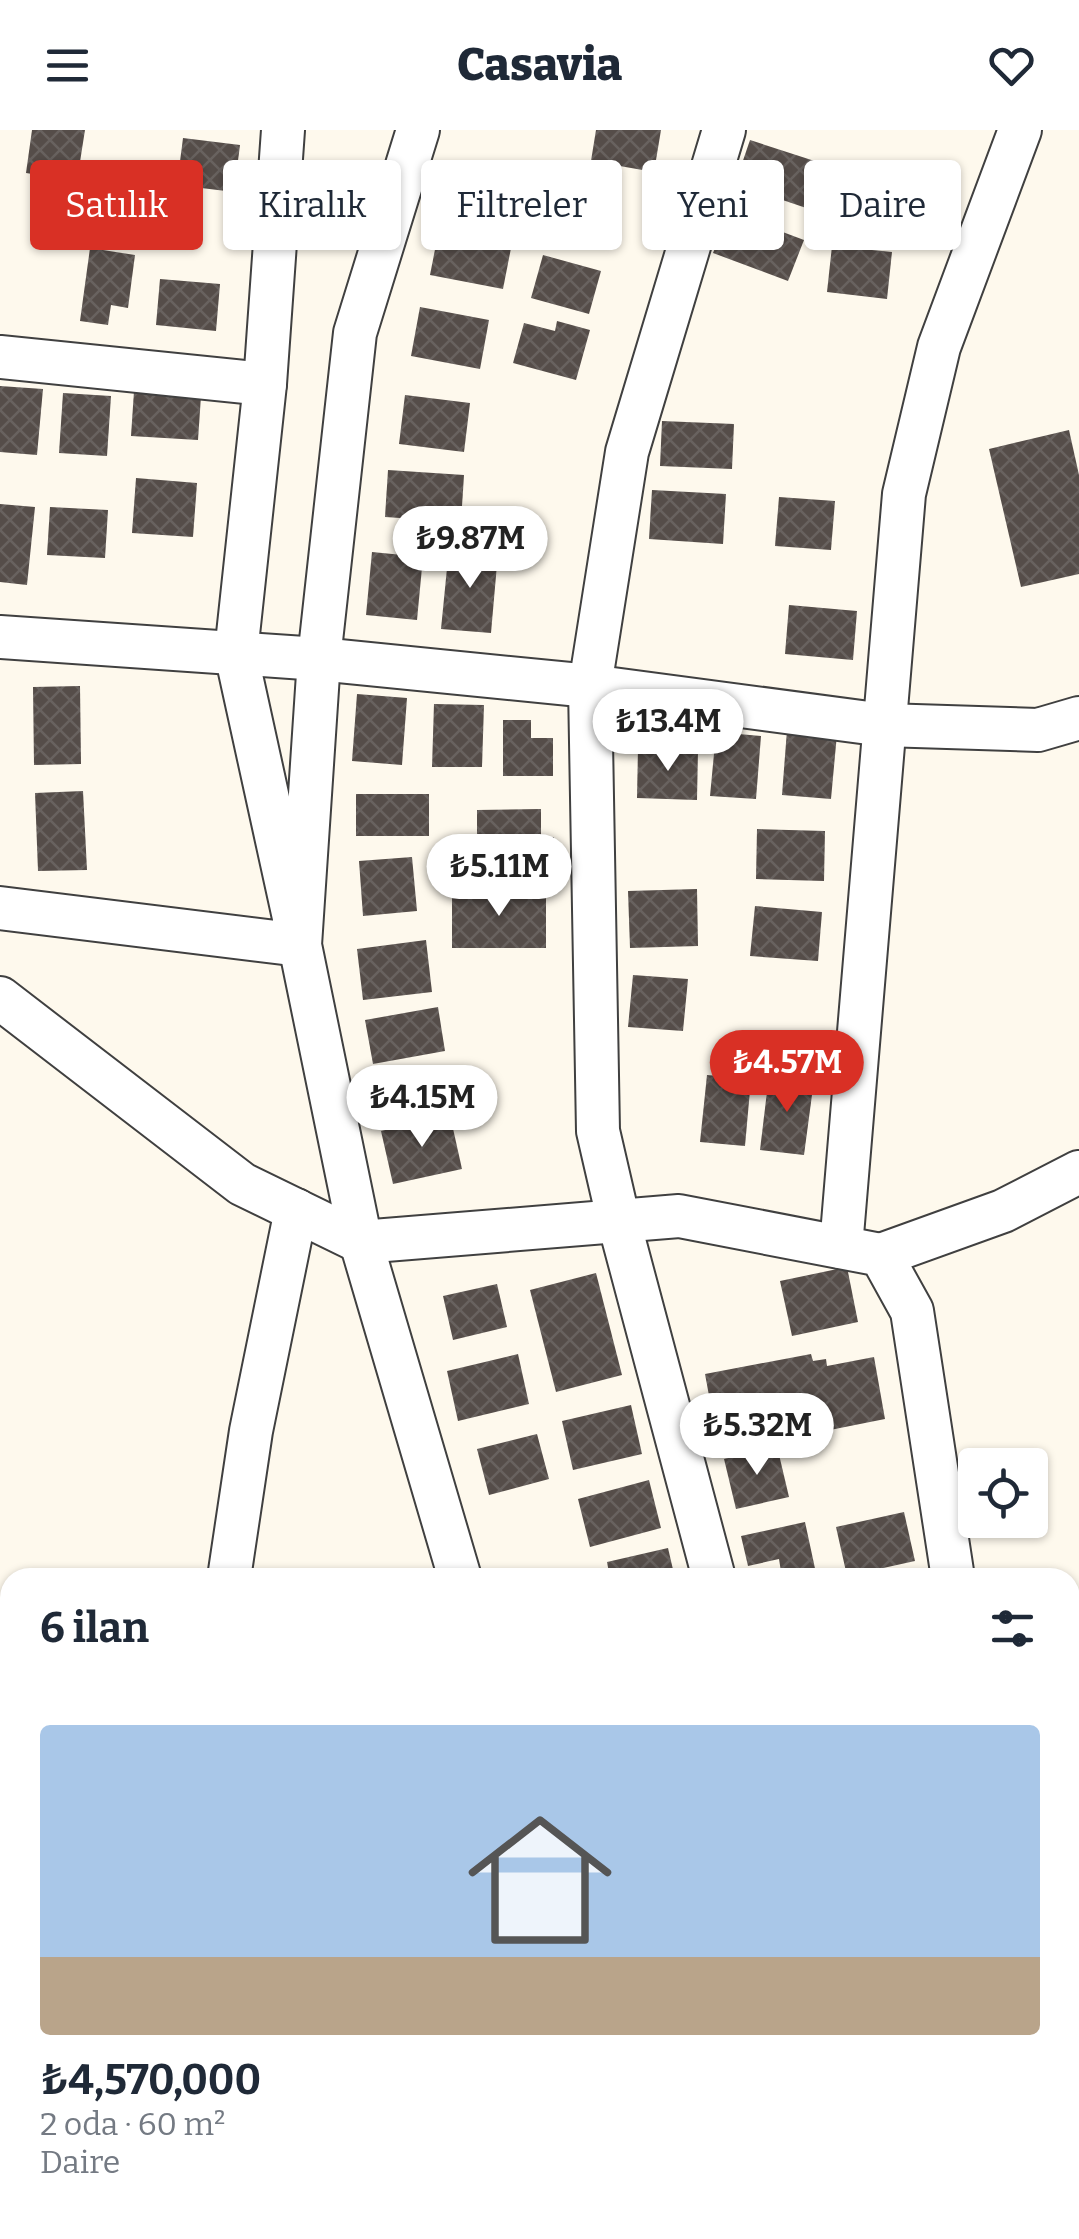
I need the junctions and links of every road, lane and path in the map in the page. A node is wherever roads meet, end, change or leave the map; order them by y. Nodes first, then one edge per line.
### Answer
1 (283, 130) edge
2 (418, 130) edge
3 (724, 130) edge
4 (1020, 130) edge
5 (0, 356) edge
6 (266, 384) junction
7 (0, 637) edge
8 (236, 653) junction
9 (319, 659) junction
10 (590, 686) junction
11 (1079, 718) edge
12 (884, 725) junction
13 (0, 908) edge
14 (300, 945) junction
15 (0, 998) edge
16 (1079, 1172) edge
17 (296, 1210) junction
18 (618, 1222) junction
19 (361, 1242) junction
20 (861, 1251) junction
21 (230, 1568) edge
22 (457, 1568) edge
23 (711, 1568) edge
24 (951, 1568) edge

1 - 6 street
2 - 9 street
3 - 10 street
4 - 12 street
5 - 6 street
6 - 8 street
7 - 8 street
8 - 9 street
8 - 14 street
9 - 10 street
9 - 14 street
10 - 12 street
10 - 18 street
11 - 12 street
12 - 20 street
13 - 14 street
14 - 19 street
15 - 17 street
16 - 20 street
17 - 19 street
17 - 21 street
18 - 19 street
18 - 20 street
18 - 23 street
19 - 22 street
20 - 24 street

